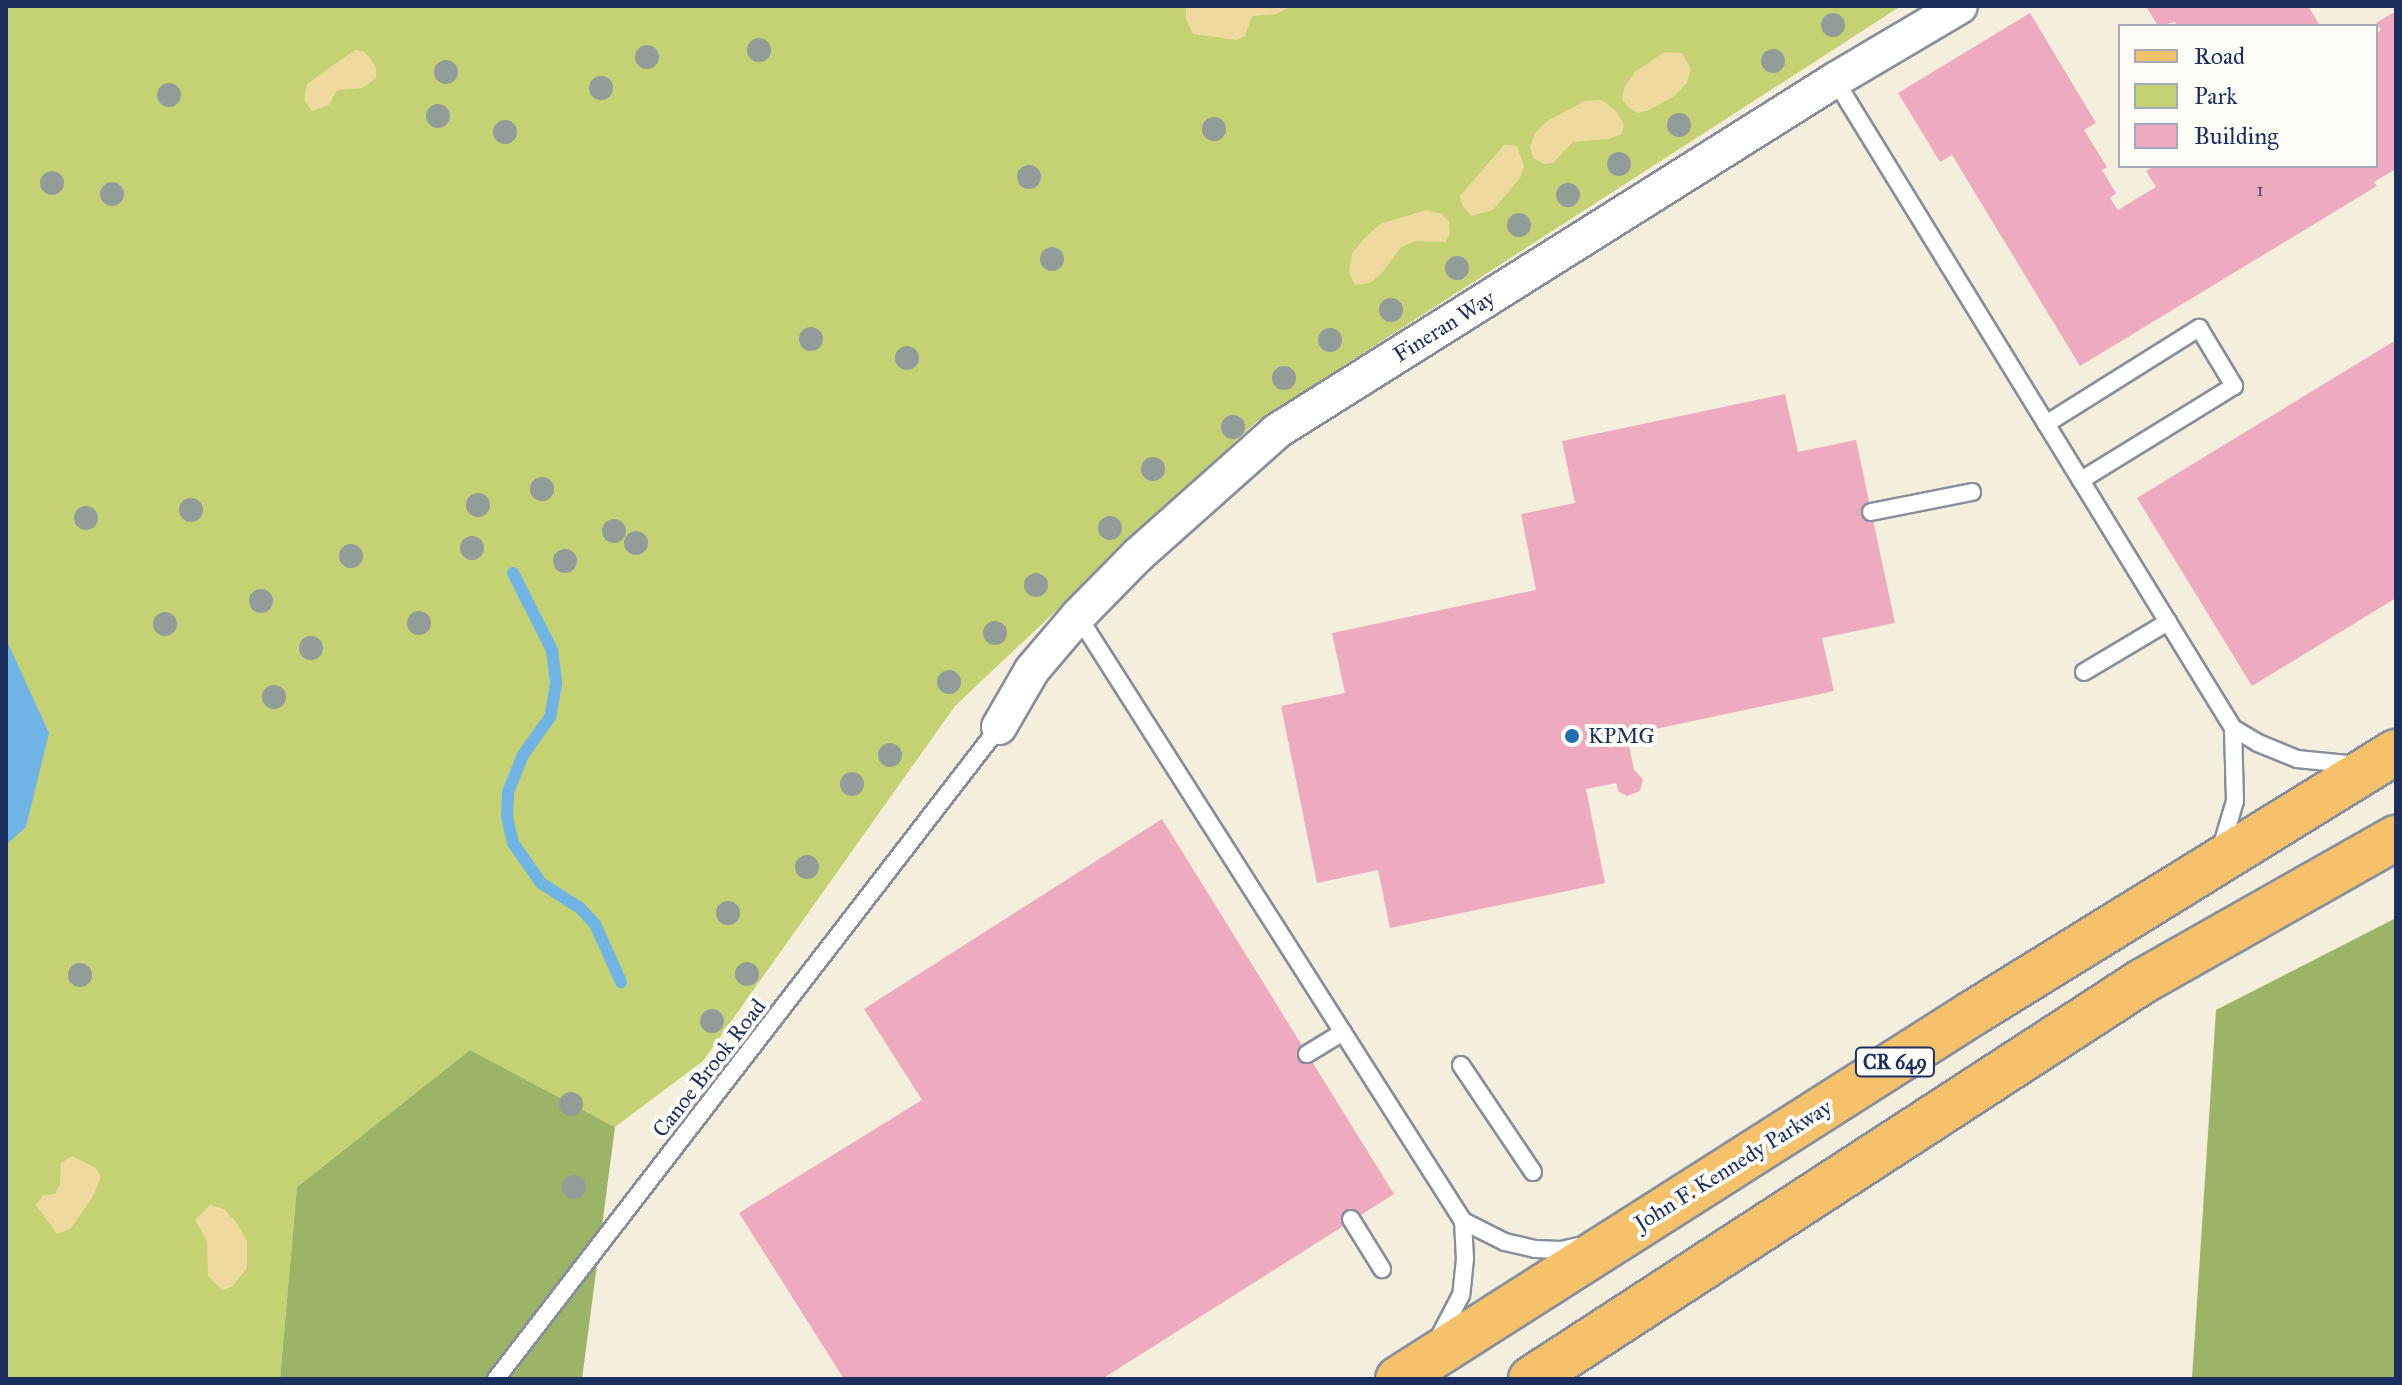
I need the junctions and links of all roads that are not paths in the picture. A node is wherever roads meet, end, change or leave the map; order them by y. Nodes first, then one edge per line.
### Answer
1 (1960, 6) edge
2 (1835, 80) junction
3 (2046, 424) junction
4 (2081, 480) junction
5 (1972, 492) dead end
6 (1871, 512) dead end
7 (1078, 616) junction
8 (2168, 622) junction
9 (2084, 672) dead end
10 (999, 727) joint
11 (2233, 728) junction
12 (2384, 759) edge
13 (2396, 838) edge
14 (2217, 862) junction
15 (1343, 1032) junction
16 (1307, 1054) dead end
17 (1461, 1065) dead end
18 (1533, 1172) dead end
19 (1351, 1219) dead end
20 (1463, 1221) junction
21 (1621, 1236) junction
22 (1382, 1269) dead end
23 (1409, 1372) edge
24 (496, 1379) edge
25 (1531, 1379) edge

1 - 2 street, Fineran Way
2 - 3 lane
2 - 7 street, Fineran Way
3 - 4 lane
3 - 4 lane
4 - 8 lane
5 - 6 lane
7 - 10 street, Fineran Way
7 - 15 lane
8 - 9 lane
8 - 11 lane
10 - 24 lane, Canoe Brook Road
11 - 12 lane
11 - 14 lane
12 - 14 main road, John F. Kennedy Parkway / CR 649
13 - 25 main road, CR 649
14 - 21 main road, John F. Kennedy Parkway / CR 649
15 - 16 lane
15 - 20 lane
17 - 18 lane
19 - 22 lane
20 - 21 lane
20 - 23 lane
21 - 23 main road, John F. Kennedy Parkway / CR 649

